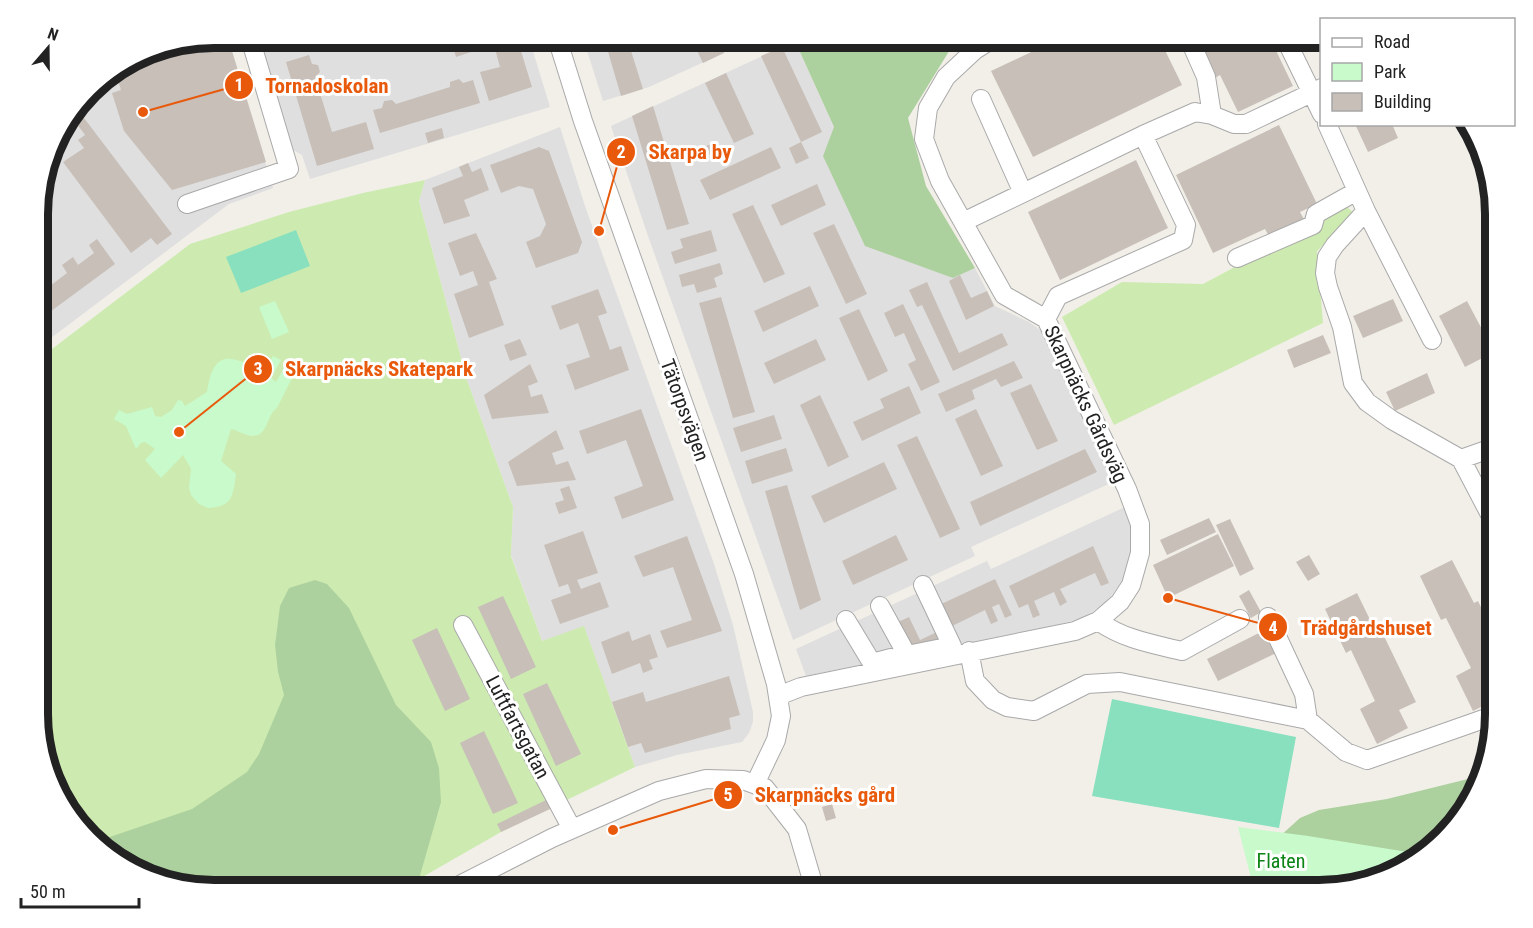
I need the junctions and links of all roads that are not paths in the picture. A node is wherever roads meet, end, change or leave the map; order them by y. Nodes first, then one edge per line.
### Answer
1 (253, 48) edge
2 (560, 48) edge
3 (978, 48) edge
4 (1193, 48) edge
5 (1291, 48) edge
6 (1316, 90) edge
7 (981, 99) dead end
8 (1320, 106) edge
9 (1212, 115) junction
10 (1327, 126) edge
11 (1143, 135) junction
12 (1357, 191) junction
13 (1023, 193) junction
14 (187, 204) dead end
15 (1366, 211) junction
16 (963, 222) junction
17 (1237, 258) dead end
18 (1046, 319) junction
19 (1432, 340) dead end
20 (1485, 451) edge
21 (1461, 459) junction
22 (1485, 505) edge
23 (923, 585) dead end
24 (880, 606) dead end
25 (1268, 617) dead end
26 (1240, 619) dead end
27 (846, 620) dead end
28 (1098, 621) junction
29 (463, 625) dead end
30 (969, 651) junction
31 (907, 655) junction
32 (778, 696) junction
33 (1485, 719) edge
34 (1308, 720) junction
35 (755, 784) junction
36 (572, 829) junction
37 (470, 880) edge
38 (812, 880) edge

1 - 14 street
2 - 32 street, Tätorpsvägen
3 - 16 street, Skarpnäcks Gårdsväg
4 - 9 street
5 - 6 street
6 - 8 street
6 - 9 street
7 - 13 street
9 - 11 street
10 - 12 street
11 - 13 street
11 - 18 street
12 - 15 street
12 - 17 street
13 - 16 street
15 - 19 street
15 - 21 street
16 - 18 street, Skarpnäcks Gårdsväg
18 - 28 street, Skarpnäcks Gårdsväg
20 - 21 street
21 - 22 street
23 - 31 street
24 - 31 street
25 - 34 street
26 - 28 street
27 - 31 street
28 - 30 street, Skarpnäcks Gårdsväg
29 - 36 street, Luftfartsgatan
30 - 32 street, Skarpnäcks Gårdsväg
30 - 34 street
32 - 35 street, Tätorpsvägen
33 - 34 street
35 - 36 street
35 - 38 street
36 - 37 street

